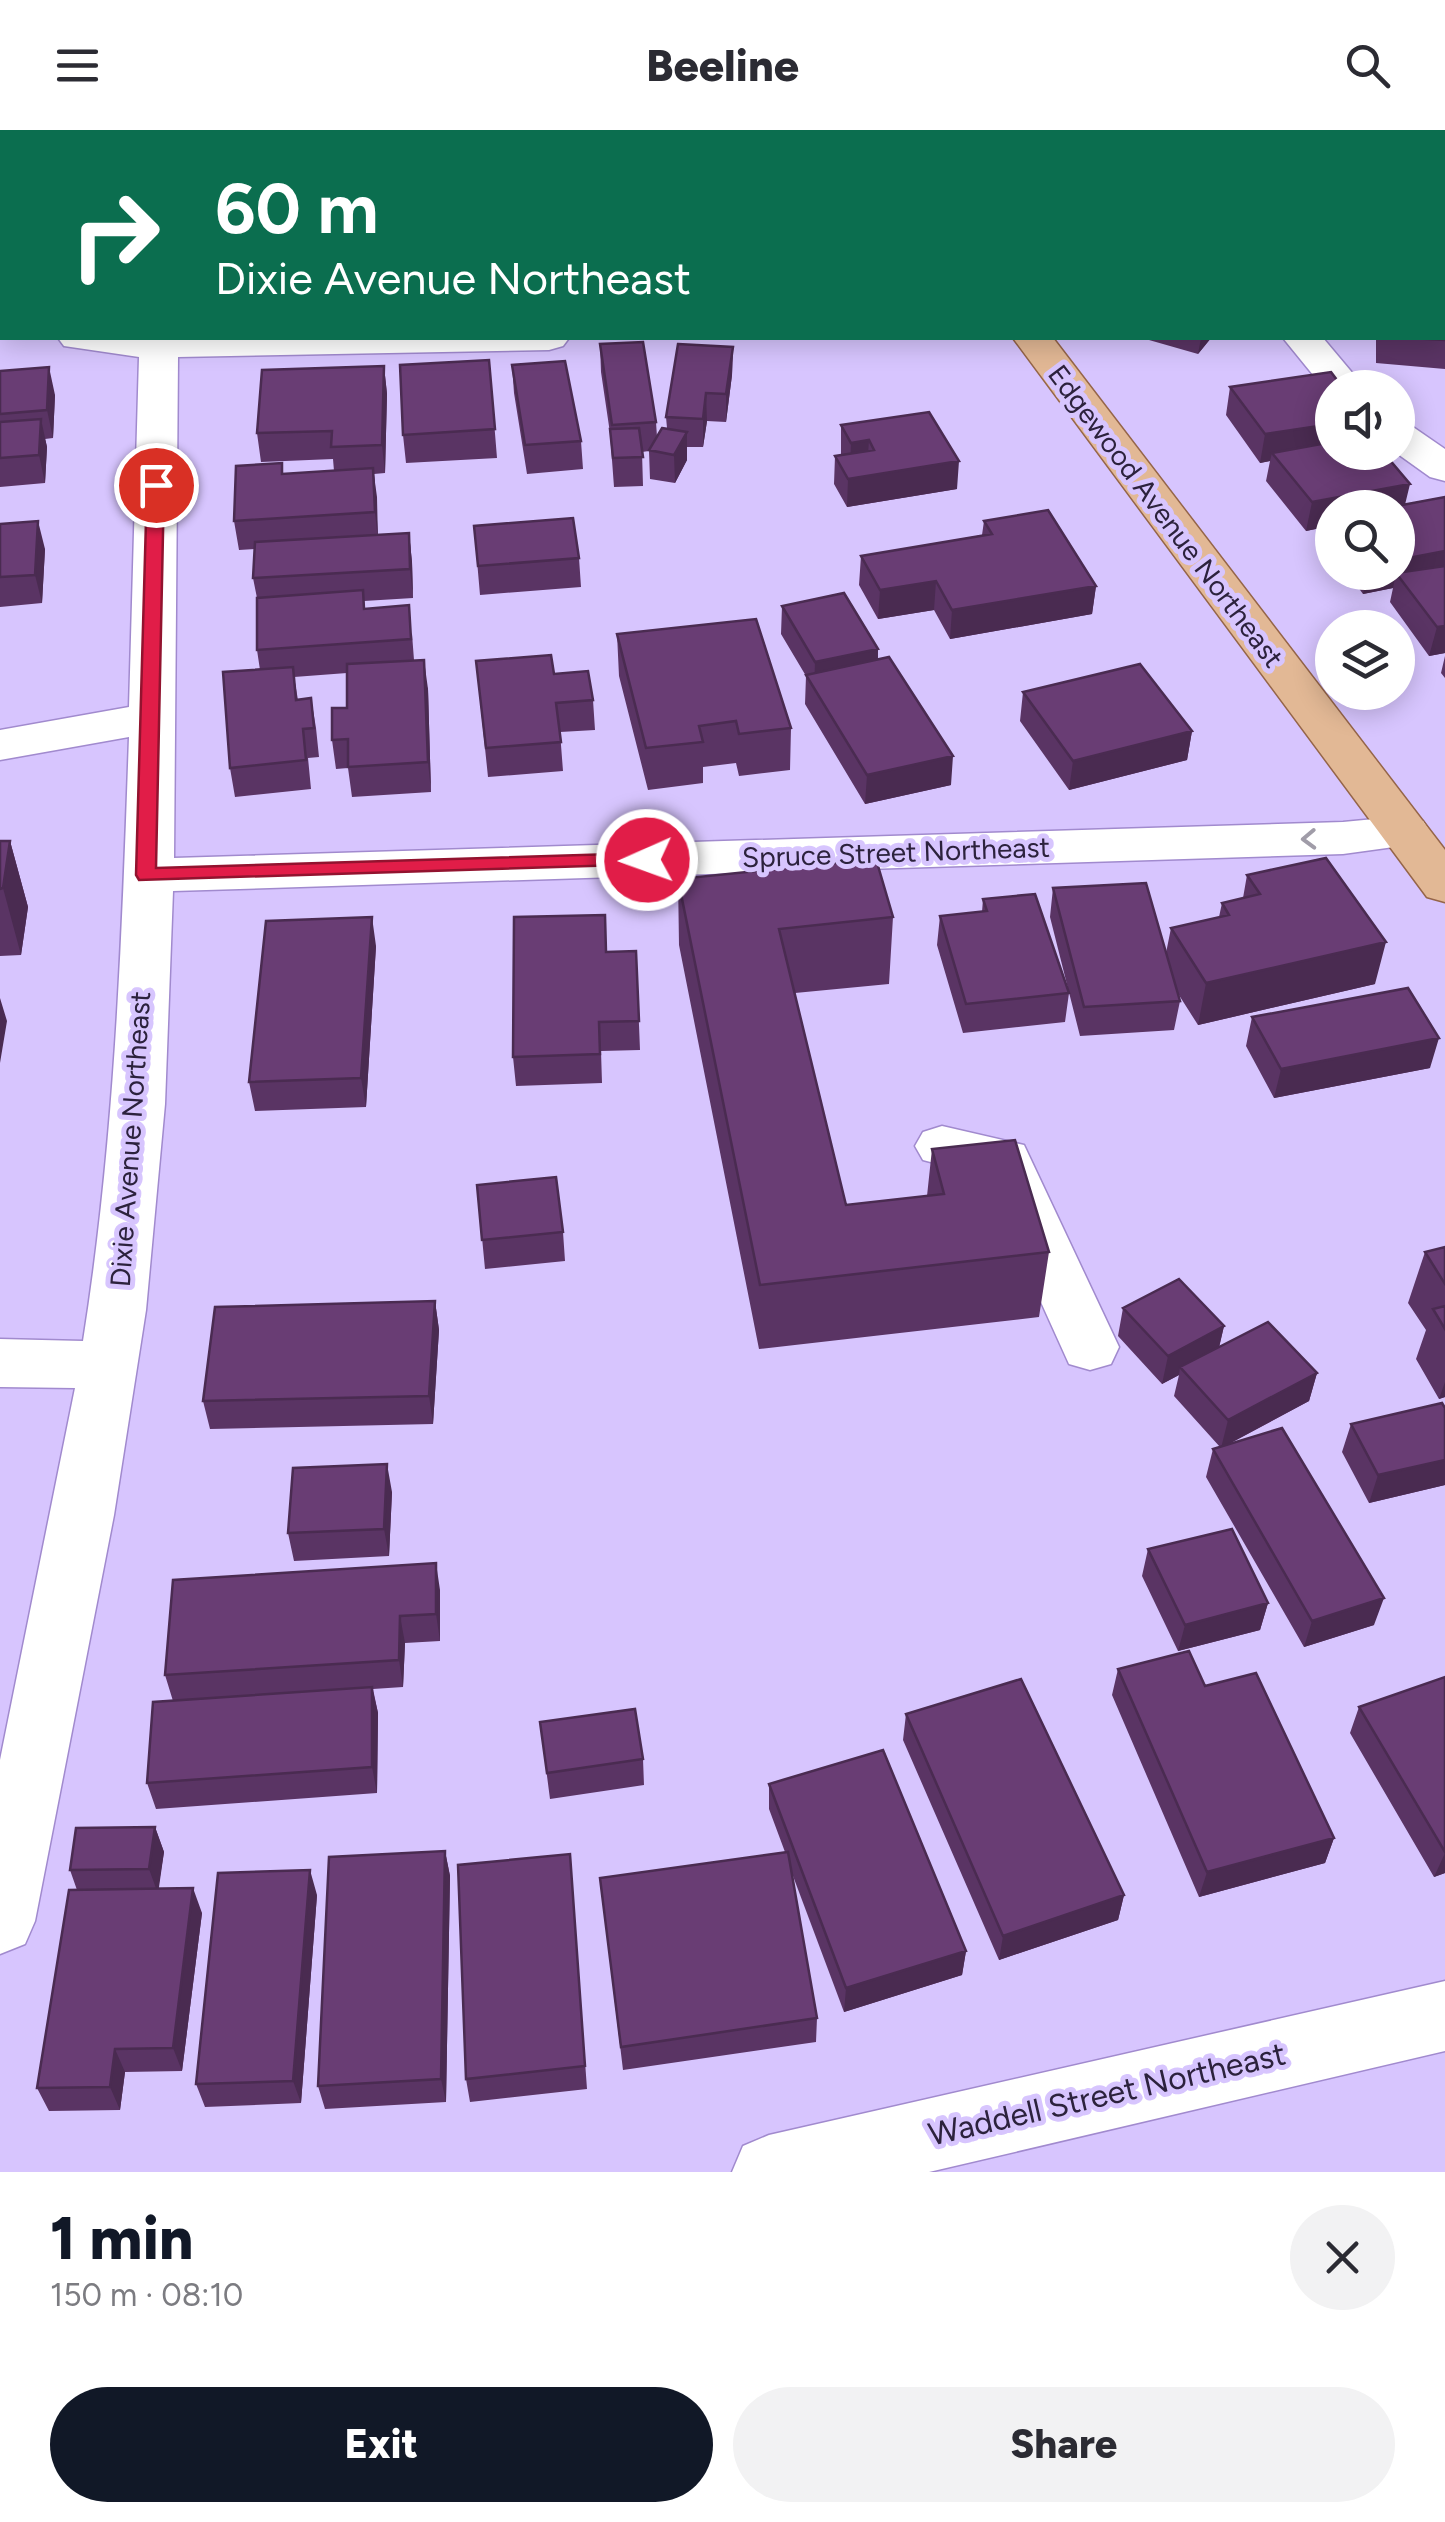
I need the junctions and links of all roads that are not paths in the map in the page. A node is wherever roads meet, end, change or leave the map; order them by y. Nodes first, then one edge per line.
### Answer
1 (89, 340) edge
2 (452, 340) edge
3 (1035, 340) edge
4 (1304, 340) edge
5 (159, 346) junction
6 (1330, 370) edge
7 (1415, 448) edge
8 (1445, 468) edge
9 (149, 739) junction
10 (0, 745) edge
11 (0, 765) edge
12 (1406, 832) junction
13 (146, 875) junction
14 (1445, 885) edge
15 (942, 1146) edge
16 (1090, 1347) dead end
17 (0, 1363) edge
18 (106, 1365) junction
19 (0, 1922) edge
20 (1445, 2016) edge
21 (769, 2172) edge

1 - 5 street
2 - 5 street
3 - 12 main road, Edgewood Avenue Northeast
4 - 6 street
5 - 9 street, Dixie Avenue Northeast
7 - 8 street
9 - 10 street
9 - 11 street
9 - 13 street, Dixie Avenue Northeast
12 -> 13 street, Spruce Street Northeast
12 - 14 main road, Edgewood Avenue Northeast
13 - 18 street, Dixie Avenue Northeast
15 - 16 street
17 - 18 street
18 - 19 street, Dixie Avenue Northeast
20 - 21 street, Waddell Street Northeast

